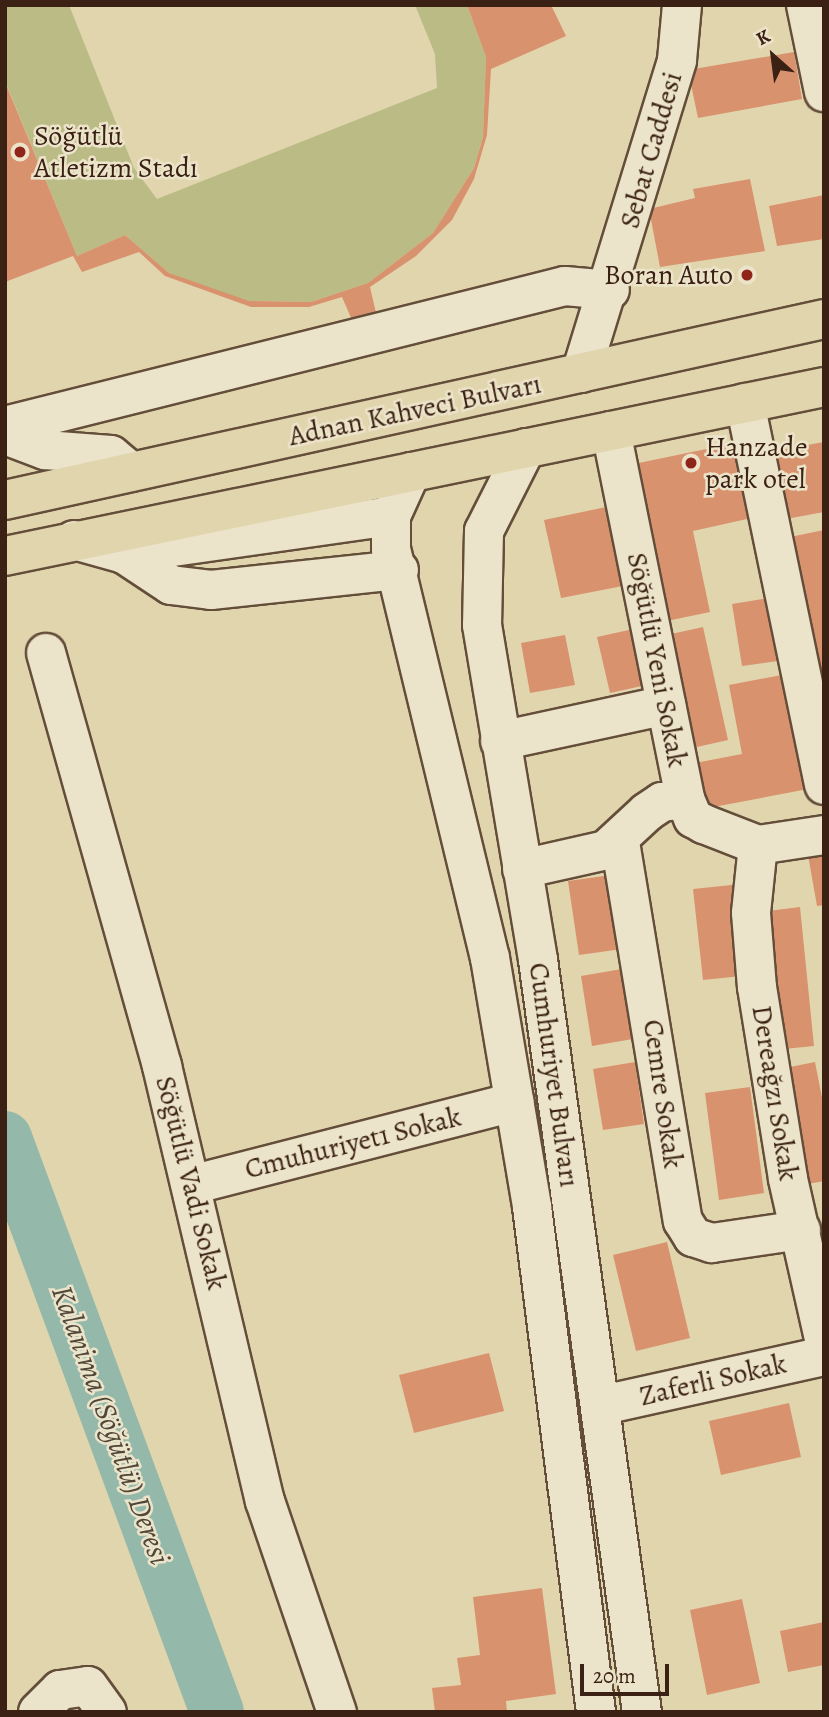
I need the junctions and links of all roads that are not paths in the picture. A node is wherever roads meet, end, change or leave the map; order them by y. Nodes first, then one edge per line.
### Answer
1 (682, 5) edge
2 (806, 5) edge
3 (824, 92) edge
4 (610, 290) junction
5 (824, 319) edge
6 (581, 373) junction
7 (824, 387) edge
8 (745, 403) junction
9 (5, 426) edge
10 (611, 431) junction
11 (5, 435) edge
12 (526, 448) junction
13 (131, 472) junction
14 (411, 472) junction
15 (5, 499) edge
16 (391, 516) junction
17 (71, 541) junction
18 (124, 554) junction
19 (5, 556) edge
20 (399, 570) junction
21 (46, 653) dead end
22 (666, 705) junction
23 (500, 741) junction
24 (824, 785) edge
25 (685, 799) junction
26 (824, 835) edge
27 (620, 842) junction
28 (758, 845) junction
29 (522, 869) junction
30 (515, 1102) junction
31 (191, 1185) junction
32 (801, 1230) junction
33 (824, 1339) edge
34 (824, 1356) edge
35 (603, 1405) junction
36 (38, 1712) edge
37 (107, 1712) edge
38 (337, 1712) edge
39 (596, 1712) edge
40 (642, 1712) edge

1 - 4 street, Sebat Caddesi
2 - 3 street
4 - 6 street, Sebat Caddesi
4 - 9 street
5 - 6 highway, Adnan Kahveci Bulvarı
6 - 13 highway, Adnan Kahveci Bulvarı
7 - 8 highway
8 - 10 highway
8 - 24 street
10 - 12 highway
10 - 22 street, Söğütlü Yeni Sokak
11 - 13 street
12 - 14 highway
12 - 23 street, Cumhuriyet Bulvarı
13 - 15 highway, Adnan Kahveci Bulvarı
14 - 16 street, Cumhuriyet Bulvarı
14 - 17 highway
16 - 18 street
16 - 20 street, Cumhuriyet Bulvarı
17 - 18 street
17 - 19 highway
18 - 20 street
20 - 30 street, Cumhuriyet Bulvarı
21 - 31 street, Söğütlü Vadi Sokak
22 - 23 street
22 - 25 street, Söğütlü Yeni Sokak
23 - 29 street, Cumhuriyet Bulvarı
25 - 27 street
25 - 28 street, Söğütlü Yeni Sokak
26 - 28 street
27 - 29 street
27 - 32 street, Cemre Sokak
28 - 32 street, Dereağzı Sokak
29 - 35 street, Cumhuriyet Bulvarı
30 - 31 street, Cmuhuriyet1 Sokak
30 - 39 street, Cumhuriyet Bulvarı
31 - 38 street, Söğütlü Vadi Sokak
32 - 33 street, Dereağzı Sokak
34 - 35 street, Zaferli Sokak
35 - 40 street, Cumhuriyet Bulvarı
36 - 37 street

